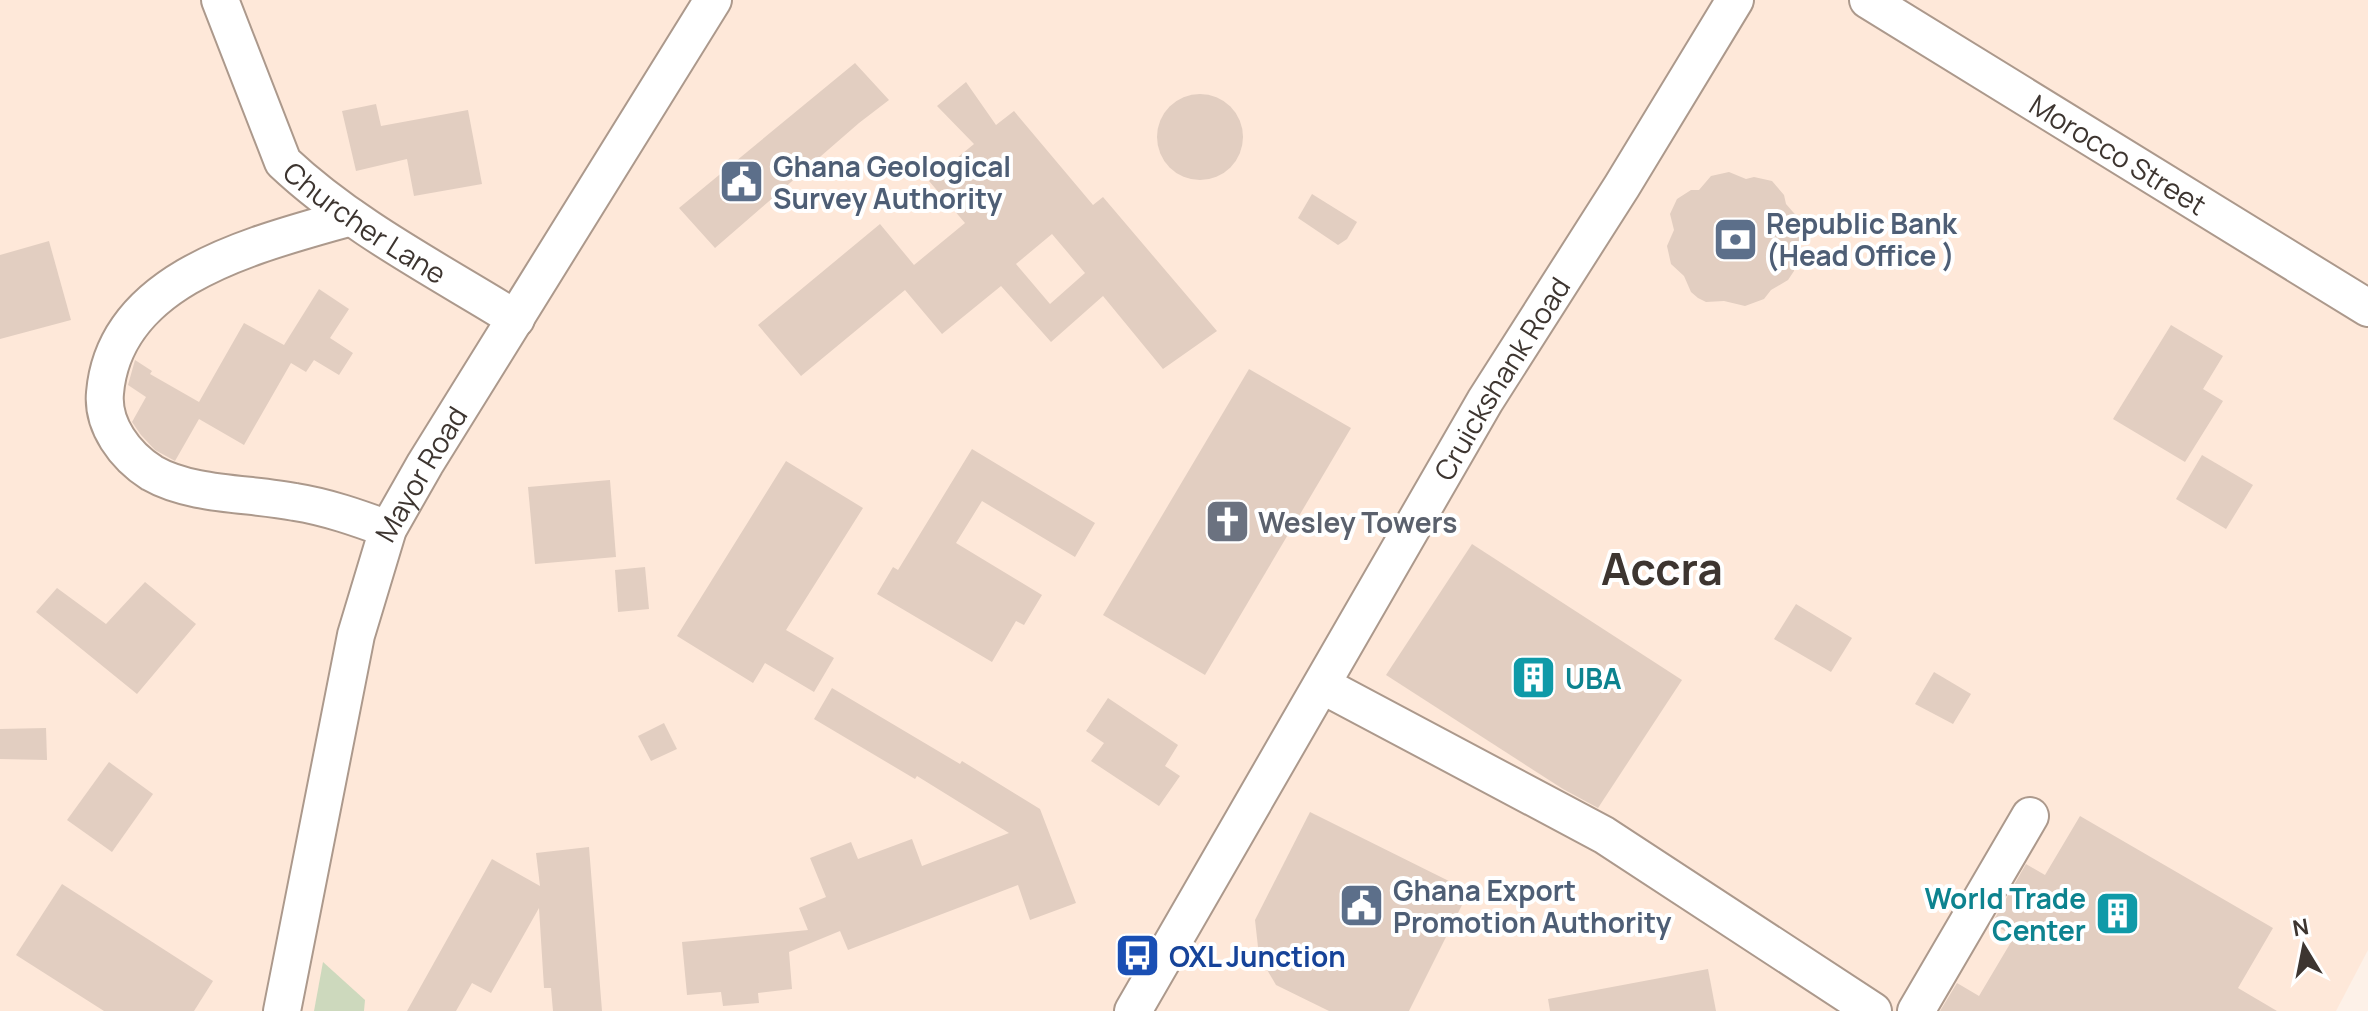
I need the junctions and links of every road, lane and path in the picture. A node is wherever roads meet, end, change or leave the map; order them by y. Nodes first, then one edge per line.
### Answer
1 (220, 0) edge
2 (713, 0) edge
3 (1735, 0) edge
4 (1868, 0) edge
5 (351, 217) junction
6 (2368, 308) edge
7 (516, 319) junction
8 (388, 529) junction
9 (1322, 685) junction
10 (2030, 816) dead end
11 (282, 1011) edge
12 (1133, 1011) edge
13 (1873, 1011) edge
14 (1916, 1011) edge

1 - 5 street, Churcher Lane
2 - 7 street, Mayor Road
3 - 9 street, Cruickshank Road
4 - 6 street, Morocco Street
5 - 7 street, Churcher Lane
5 - 8 street
7 - 8 street, Mayor Road
8 - 11 street, Mayor Road
9 - 12 street, Cruickshank Road
9 - 13 street
10 - 14 street

